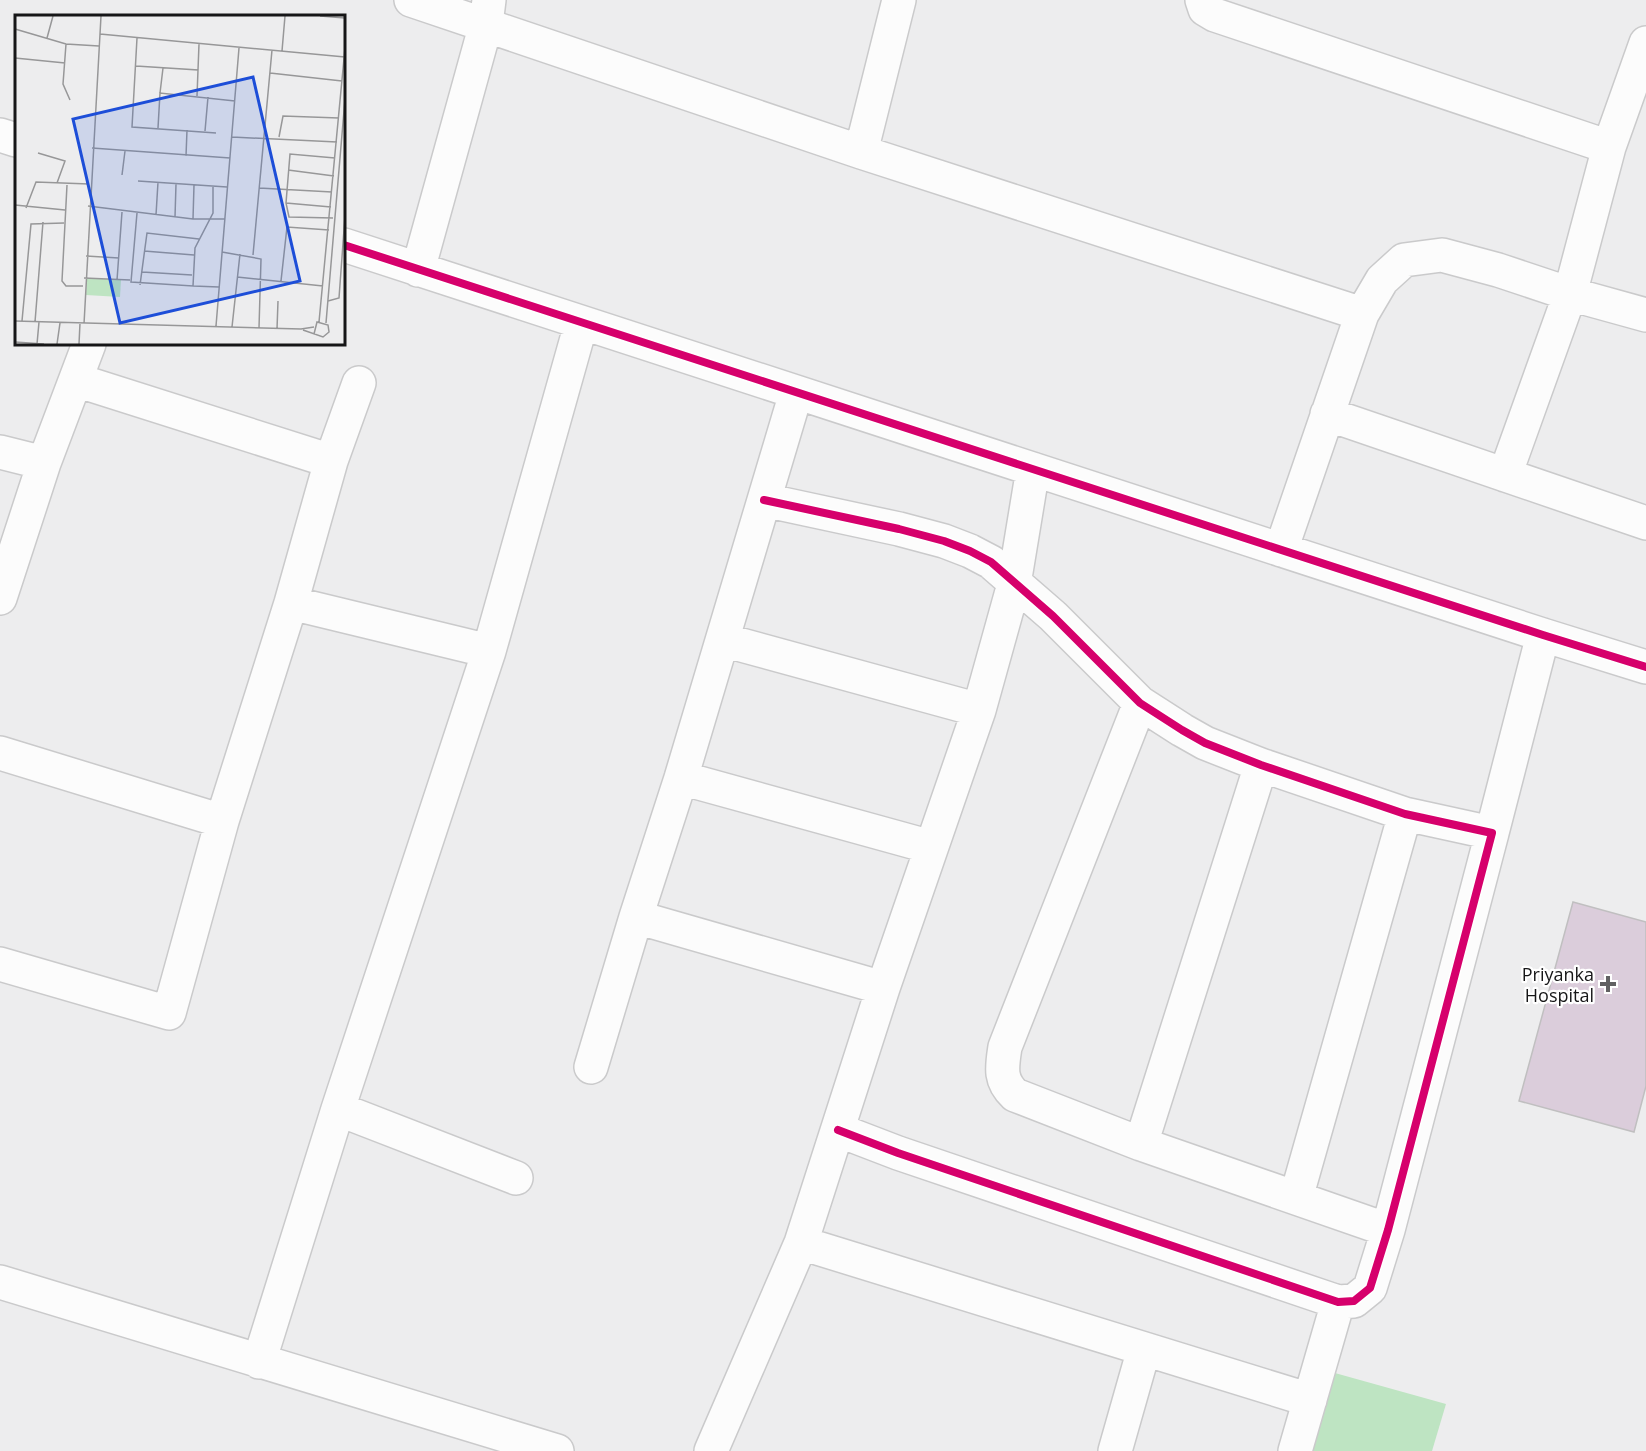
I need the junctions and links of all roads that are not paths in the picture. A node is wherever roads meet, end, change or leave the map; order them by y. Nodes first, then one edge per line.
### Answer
1 (411, 0) edge
2 (899, 0) edge
3 (1202, 0) edge
4 (487, 12) edge
5 (1646, 43) edge
6 (0, 135) edge
7 (15, 140) edge
8 (1609, 147) junction
9 (861, 152) junction
10 (345, 245) edge
11 (418, 270) junction
12 (1570, 294) junction
13 (1362, 314) junction
14 (1646, 315) edge
15 (581, 324) junction
16 (89, 345) edge
17 (76, 380) junction
18 (359, 383) dead end
19 (796, 393) junction
20 (1327, 414) junction
21 (0, 452) edge
22 (331, 461) junction
23 (44, 463) junction
24 (1033, 469) junction
25 (1505, 475) junction
26 (764, 500) junction
27 (1646, 523) edge
28 (1281, 550) junction
29 (1014, 584) junction
30 (0, 598) edge
31 (291, 603) junction
32 (1543, 635) junction
33 (723, 640) junction
34 (489, 651) junction
35 (1646, 667) edge
36 (1140, 703) junction
37 (979, 710) junction
38 (0, 753) edge
39 (1261, 765) junction
40 (681, 778) junction
41 (1405, 814) junction
42 (222, 821) junction
43 (1492, 833) junction
44 (931, 847) junction
45 (636, 917) junction
46 (0, 964) edge
47 (883, 988) junction
48 (591, 1067) dead end
49 (338, 1109) junction
50 (838, 1130) junction
51 (1141, 1144) junction
52 (516, 1178) dead end
53 (1296, 1198) junction
54 (1388, 1230) junction
55 (801, 1243) junction
56 (0, 1282) edge
57 (1338, 1302) junction
58 (1144, 1349) junction
59 (260, 1362) junction
60 (1310, 1400) junction
61 (539, 1449) edge
62 (711, 1451) edge
63 (1115, 1451) edge
64 (1295, 1451) edge

1 - 4 street
2 - 9 street
3 - 8 street
4 - 9 street
4 - 11 street
5 - 8 street
6 - 7 street
8 - 12 street
9 - 13 street
10 - 11 street
11 - 15 street
12 - 13 street
12 - 14 street
12 - 25 street
13 - 20 street
15 - 19 street
15 - 34 street
16 - 17 street
17 - 22 street
17 - 23 street
18 - 22 street
19 - 24 street
19 - 26 street
20 - 25 street
20 - 28 street
21 - 23 street
22 - 31 street
23 - 30 street
24 - 28 street
24 - 29 street
25 - 27 street
26 - 29 street
26 - 33 street
28 - 32 street
29 - 36 street
29 - 37 street
31 - 34 street
31 - 42 street
32 - 35 street
32 - 43 street
33 - 37 street
33 - 40 street
34 - 49 street
36 - 39 street
36 - 51 street
37 - 44 street
38 - 42 street
39 - 41 street
39 - 51 street
40 - 44 street
40 - 45 street
41 - 43 street
41 - 53 street
42 - 46 street
43 - 54 street
44 - 47 street
45 - 47 street
45 - 48 street
47 - 50 street
49 - 52 street
49 - 59 street
50 - 55 street
50 - 57 street
51 - 53 street
53 - 54 street
54 - 57 street
55 - 58 street
55 - 62 street
56 - 59 street
57 - 60 street
58 - 60 street
58 - 63 street
59 - 61 street
60 - 64 street

